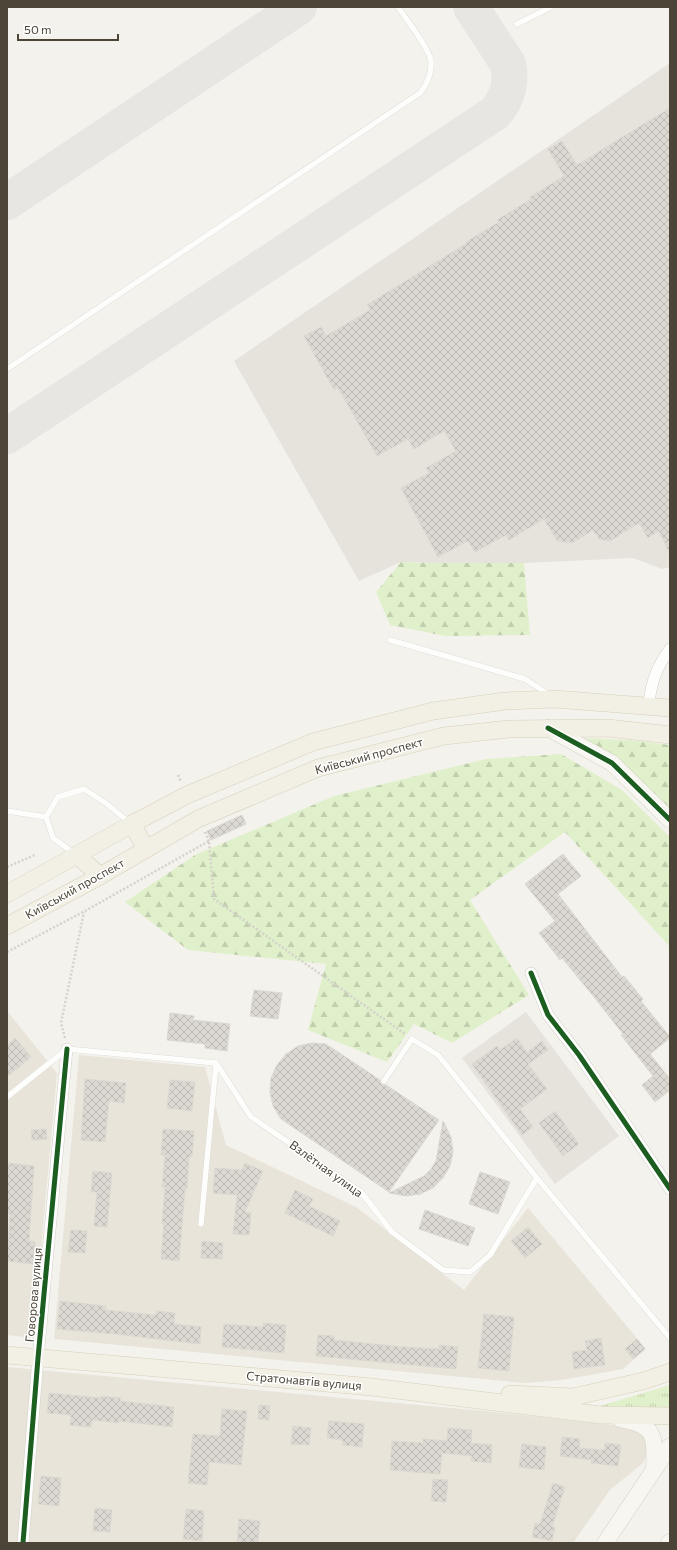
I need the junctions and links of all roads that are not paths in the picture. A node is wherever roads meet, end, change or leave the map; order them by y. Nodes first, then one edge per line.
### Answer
1 (398, 7) edge
2 (551, 7) edge
3 (517, 24) dead end
4 (7, 369) edge
5 (390, 640) dead end
6 (670, 649) edge
7 (555, 699) junction
8 (505, 701) junction
9 (662, 707) edge
10 (548, 728) junction
11 (509, 729) junction
12 (670, 735) edge
13 (7, 811) edge
14 (46, 817) junction
15 (670, 820) edge
16 (132, 824) junction
17 (146, 849) junction
18 (77, 855) junction
19 (100, 876) junction
20 (7, 894) edge
21 (7, 926) edge
22 (531, 973) dead end
23 (67, 1049) junction
24 (216, 1063) junction
25 (384, 1080) dead end
26 (7, 1097) edge
27 (537, 1178) junction
28 (670, 1188) edge
29 (201, 1224) dead end
30 (670, 1338) edge
31 (7, 1355) edge
32 (38, 1358) junction
33 (670, 1372) edge
34 (372, 1387) junction
35 (601, 1415) junction
36 (670, 1416) edge
37 (670, 1446) edge
38 (654, 1470) junction
39 (23, 1543) edge
40 (604, 1543) edge

1 - 4 lane
2 - 3 lane
5 - 7 lane
6 - 9 street
7 - 8 main road
7 - 9 main road
7 - 10 main road
8 - 11 main road
8 - 16 main road
10 - 11 main road, Київський проспект
10 - 12 main road, Київський проспект
10 - 15 main road
11 - 17 main road, Київський проспект
13 - 14 lane
14 - 16 lane
14 - 18 lane
16 - 17 main road
16 - 18 main road
17 - 19 main road, Київський проспект
18 - 19 main road
18 - 20 main road
19 - 21 main road, Київський проспект
22 - 28 street
23 - 24 lane
23 - 26 lane
23 - 32 street, Говорова вулиця
24 - 27 lane, Взлётная улица
24 - 29 lane
25 - 27 lane
27 - 30 lane
31 - 32 main road, Стратонавтів вулиця
32 - 34 main road, Стратонавтів вулиця
32 - 39 street, Говорова вулиця
33 - 34 main road
34 - 35 main road, Стратонавтів вулиця
35 - 36 main road, Стратонавтів вулиця
35 - 38 main road
37 - 38 main road
38 - 40 main road

